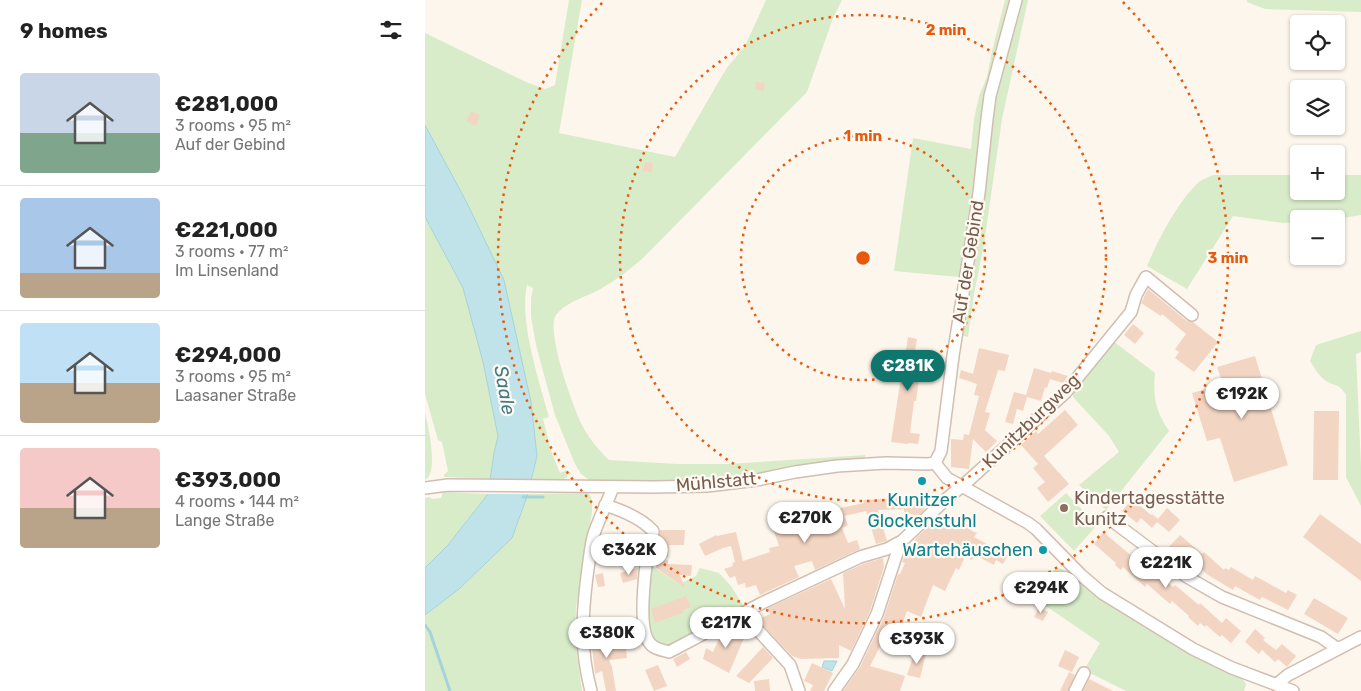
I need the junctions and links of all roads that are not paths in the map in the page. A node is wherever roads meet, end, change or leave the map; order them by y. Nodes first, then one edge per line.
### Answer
1 (1016, 0) edge
2 (1192, 315) dead end
3 (935, 463) junction
4 (613, 487) junction
5 (961, 487) junction
6 (425, 488) edge
7 (605, 505) junction
8 (1107, 516) dead end
9 (902, 541) junction
10 (747, 611) junction
11 (1361, 637) edge
12 (1338, 649) junction
13 (1084, 673) dead end
14 (1276, 685) junction
15 (591, 691) edge
16 (799, 691) edge
17 (834, 691) edge
18 (1075, 691) edge
19 (1293, 691) edge

1 - 3 street, Auf der Gebind
2 - 5 street, Kunitzburgweg
3 - 4 street, Mühlstatt
3 - 5 street
4 - 6 street, Mühlstatt
4 - 7 street
5 - 9 street
5 - 14 street
7 - 10 street
7 - 15 street
8 - 12 street
9 - 10 street
9 - 17 street
10 - 16 street
11 - 12 street
12 - 14 street
13 - 18 street
14 - 19 street

